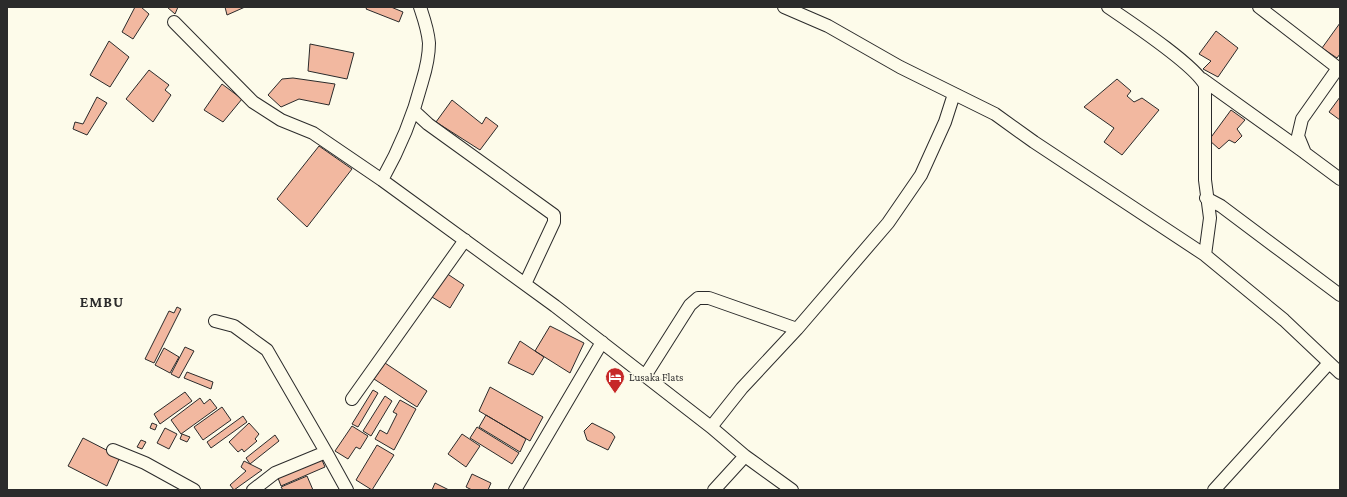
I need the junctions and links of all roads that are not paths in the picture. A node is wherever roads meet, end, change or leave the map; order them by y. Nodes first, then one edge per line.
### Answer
1 (420, 7) edge
2 (784, 7) edge
3 (1259, 7) edge
4 (1114, 9) edge
5 (174, 22) dead end
6 (1339, 69) edge
7 (1202, 79) junction
8 (954, 94) junction
9 (415, 112) junction
10 (1305, 152) junction
11 (1340, 178) edge
12 (382, 180) junction
13 (1206, 198) junction
14 (465, 240) junction
15 (1205, 255) junction
16 (525, 284) junction
17 (1340, 295) edge
18 (215, 321) dead end
19 (797, 329) junction
20 (602, 342) junction
21 (1329, 363) junction
22 (1340, 373) edge
23 (645, 376) junction
24 (352, 399) dead end
25 (712, 426) junction
26 (113, 450) dead end
27 (326, 452) junction
28 (745, 456) junction
29 (194, 490) edge
30 (253, 490) edge
31 (346, 490) edge
32 (515, 490) edge
33 (714, 490) edge
34 (792, 490) edge
35 (1214, 490) edge

1 - 9 street
2 - 8 street
3 - 6 street
4 - 7 street
5 - 12 street
6 - 10 street
7 - 10 street
7 - 13 street
8 - 15 street
8 - 19 street
9 - 12 street
9 - 16 street
10 - 11 street
12 - 14 street
13 - 15 street
13 - 17 street
14 - 16 street
14 - 24 street
15 - 21 street
16 - 20 street
18 - 27 street
19 - 23 street
19 - 25 street
20 - 23 street
20 - 32 street
21 - 22 street
21 - 35 street
23 - 25 street
25 - 28 street
26 - 29 street
27 - 30 street
27 - 31 street
28 - 33 street
28 - 34 street

